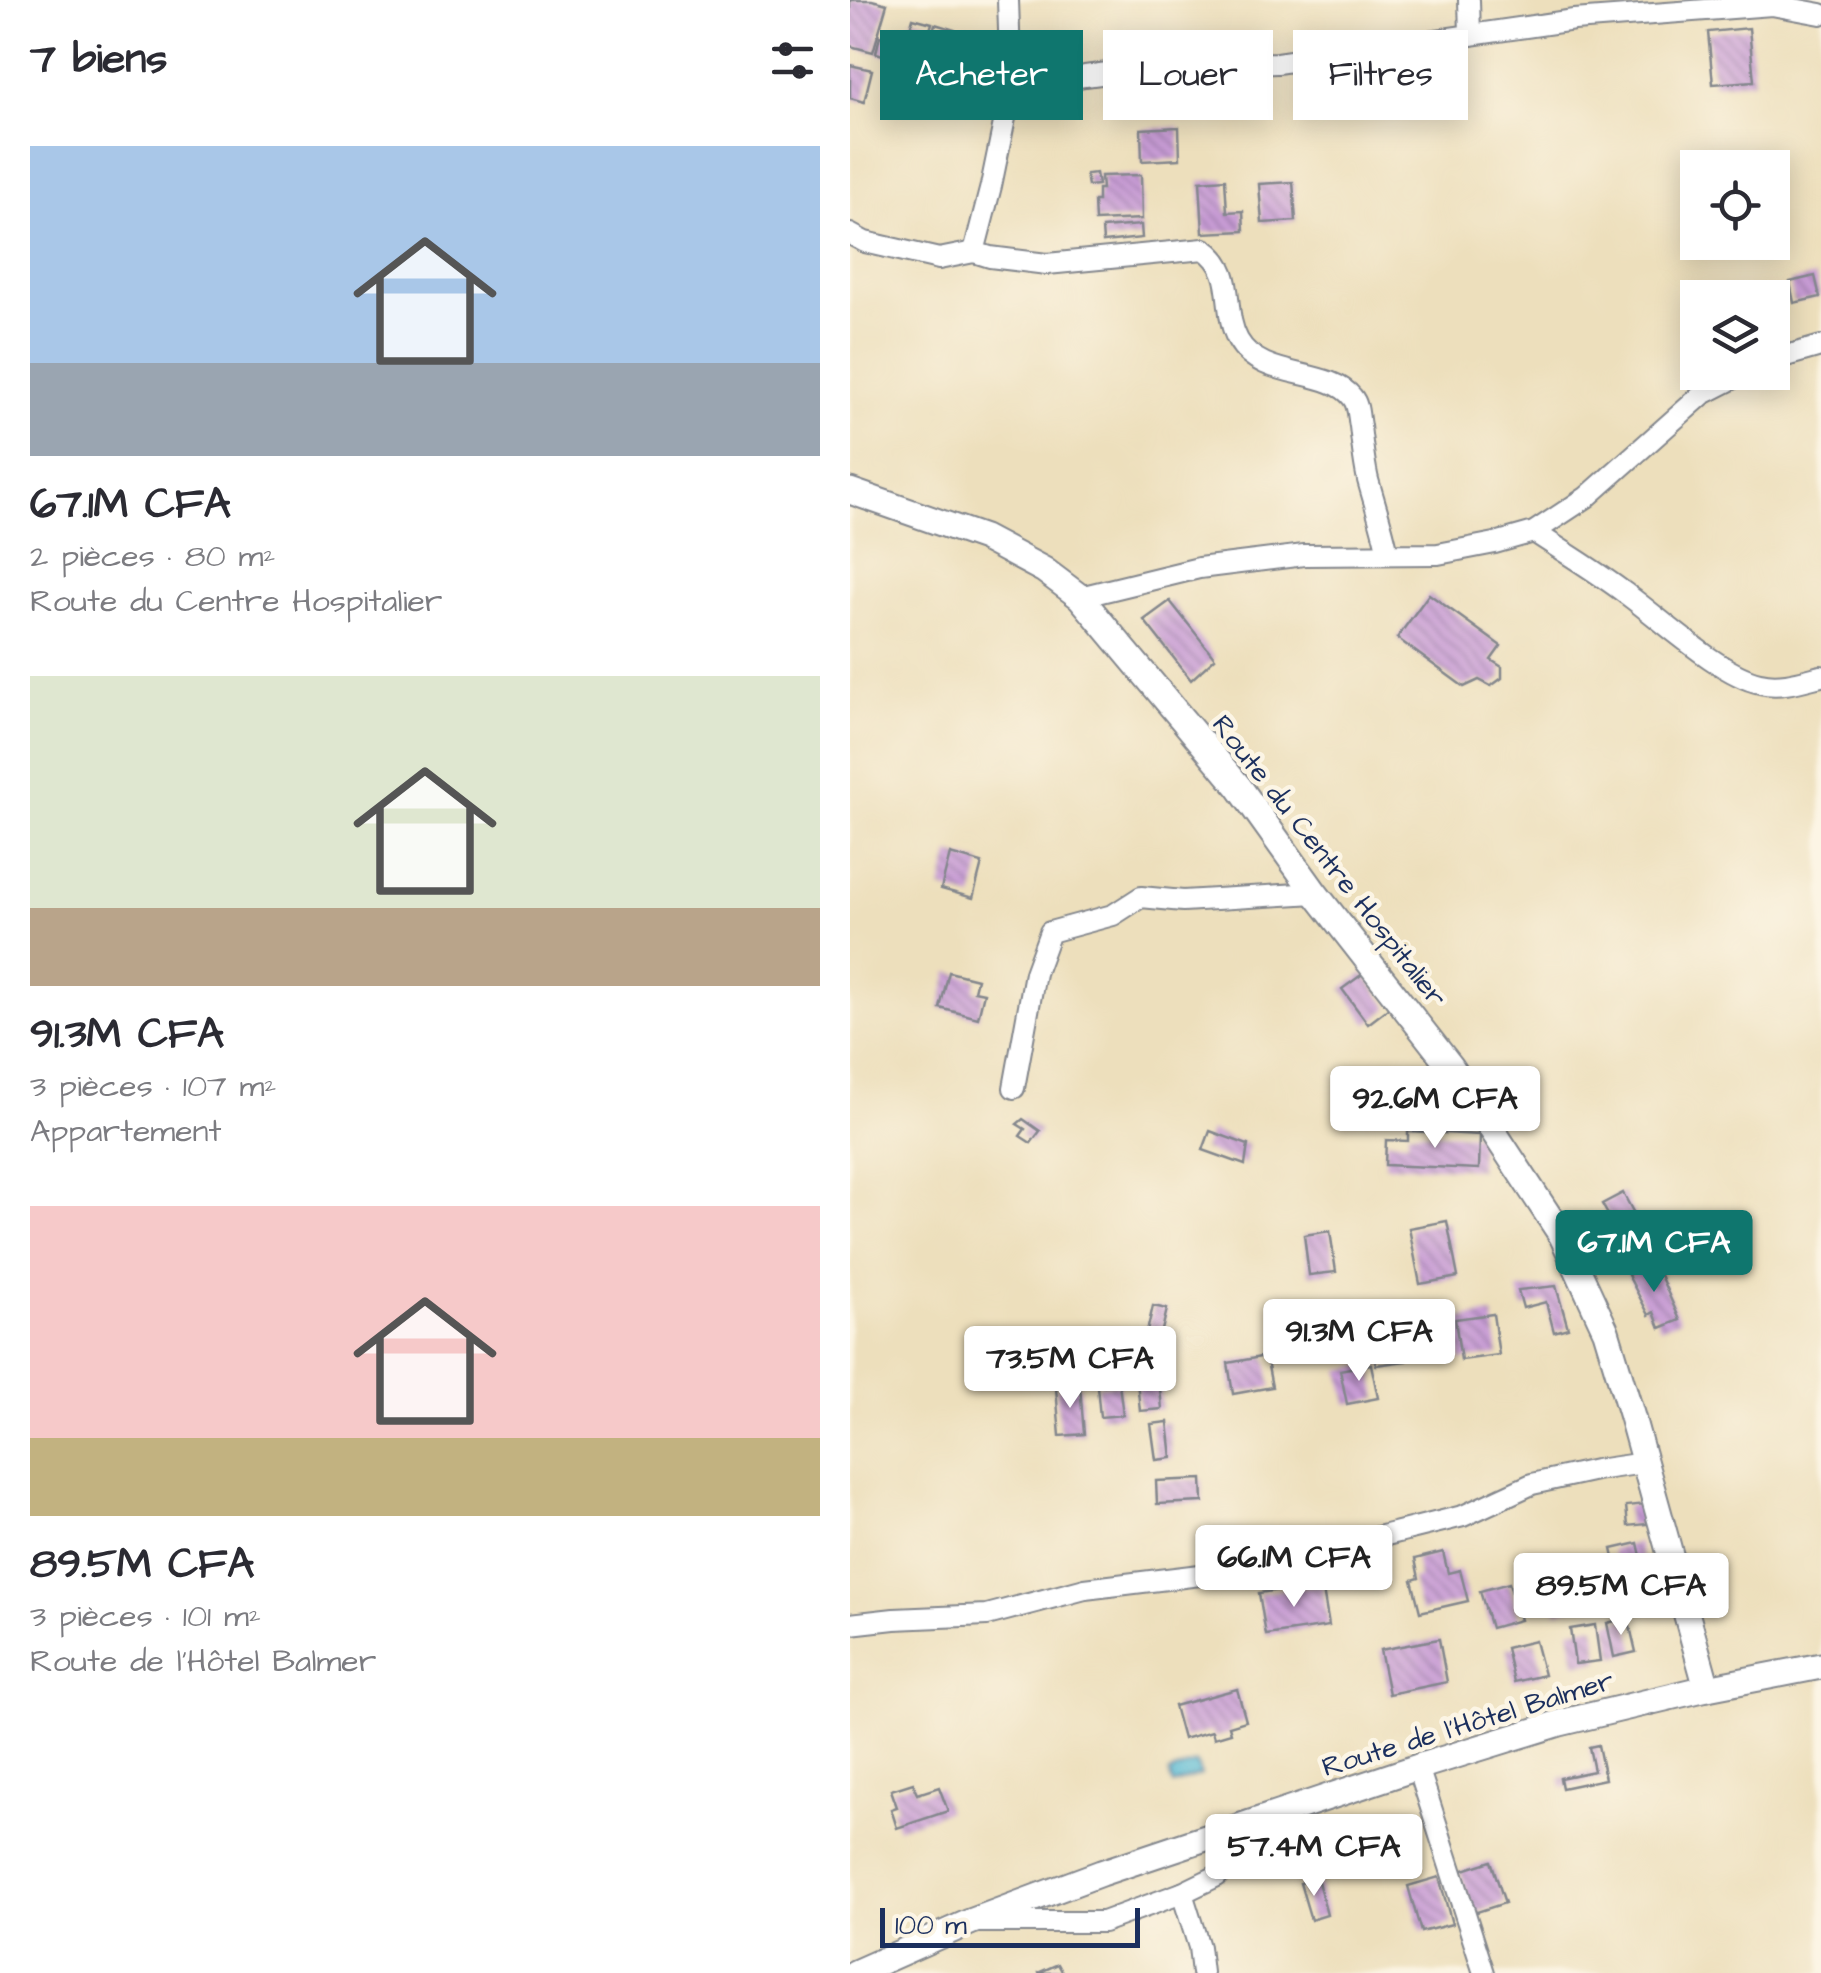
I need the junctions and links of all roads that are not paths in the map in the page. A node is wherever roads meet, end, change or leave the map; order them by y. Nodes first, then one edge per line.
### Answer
1 (1008, 0) edge
2 (1469, 0) edge
3 (1821, 14) edge
4 (1009, 30) edge
5 (1470, 35) junction
6 (1083, 76) edge
7 (1005, 120) edge
8 (850, 234) edge
9 (974, 252) junction
10 (1821, 346) edge
11 (1790, 355) edge
12 (1711, 390) edge
13 (850, 491) edge
14 (1534, 532) junction
15 (1388, 554) junction
16 (1080, 596) junction
17 (1821, 676) edge
18 (1315, 893) junction
19 (1014, 1088) dead end
20 (1644, 1463) junction
21 (850, 1624) edge
22 (1821, 1666) edge
23 (1707, 1688) junction
24 (1418, 1768) junction
25 (1246, 1823) junction
26 (1182, 1893) junction
27 (970, 1922) junction
28 (855, 1973) edge
29 (1202, 1973) edge
30 (1484, 1973) edge

1 - 4 street
2 - 5 street
3 - 5 street
5 - 6 street
7 - 9 street
8 - 9 street
9 - 15 street
10 - 11 street
12 - 14 street
13 - 16 street, Route du Centre Hospitalier
14 - 15 street
14 - 17 street
15 - 16 street
16 - 18 street, Route du Centre Hospitalier
18 - 19 street
18 - 20 street, Route du Centre Hospitalier
20 - 21 street
20 - 23 street, Route du Centre Hospitalier
22 - 23 street, Route de l'Hôtel Balmer
23 - 24 street, Route de l'Hôtel Balmer
24 - 25 street, Route de l'Hôtel Balmer
24 - 30 street
25 - 26 street
25 - 27 street, Route de l'Hôtel Balmer
26 - 27 street
26 - 29 street
27 - 28 street, Route de l'Hôtel Balmer

